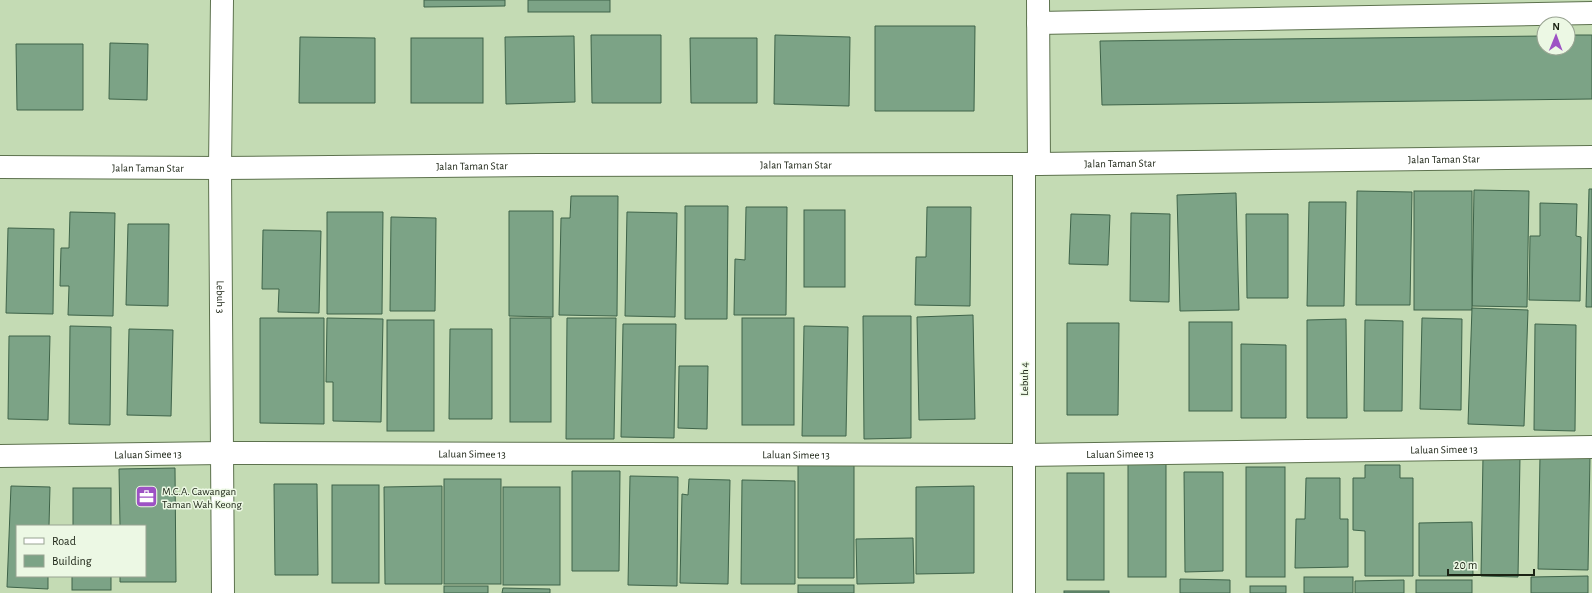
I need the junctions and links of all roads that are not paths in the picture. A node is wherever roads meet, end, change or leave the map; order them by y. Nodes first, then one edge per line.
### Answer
1 (222, 0) edge
2 (1038, 0) edge
3 (1592, 13) edge
4 (1038, 23) junction
5 (1592, 157) edge
6 (1032, 164) junction
7 (0, 167) edge
8 (220, 168) junction
9 (1592, 446) edge
10 (222, 453) junction
11 (1024, 455) junction
12 (0, 456) edge
13 (223, 593) edge
14 (1024, 593) edge

1 - 8 street, Lebuh 3
2 - 4 street, Lebuh 4
3 - 4 street
4 - 6 street, Lebuh 4
5 - 6 street, Jalan Taman Star
6 - 8 street, Jalan Taman Star
6 - 11 street, Lebuh 4
7 - 8 street, Jalan Taman Star
8 - 10 street, Lebuh 3
9 - 11 street, Laluan Simee 13
10 - 11 street, Laluan Simee 13
10 - 12 street, Laluan Simee 13
10 - 13 street, Lebuh 3
11 - 14 street, Lebuh 4

